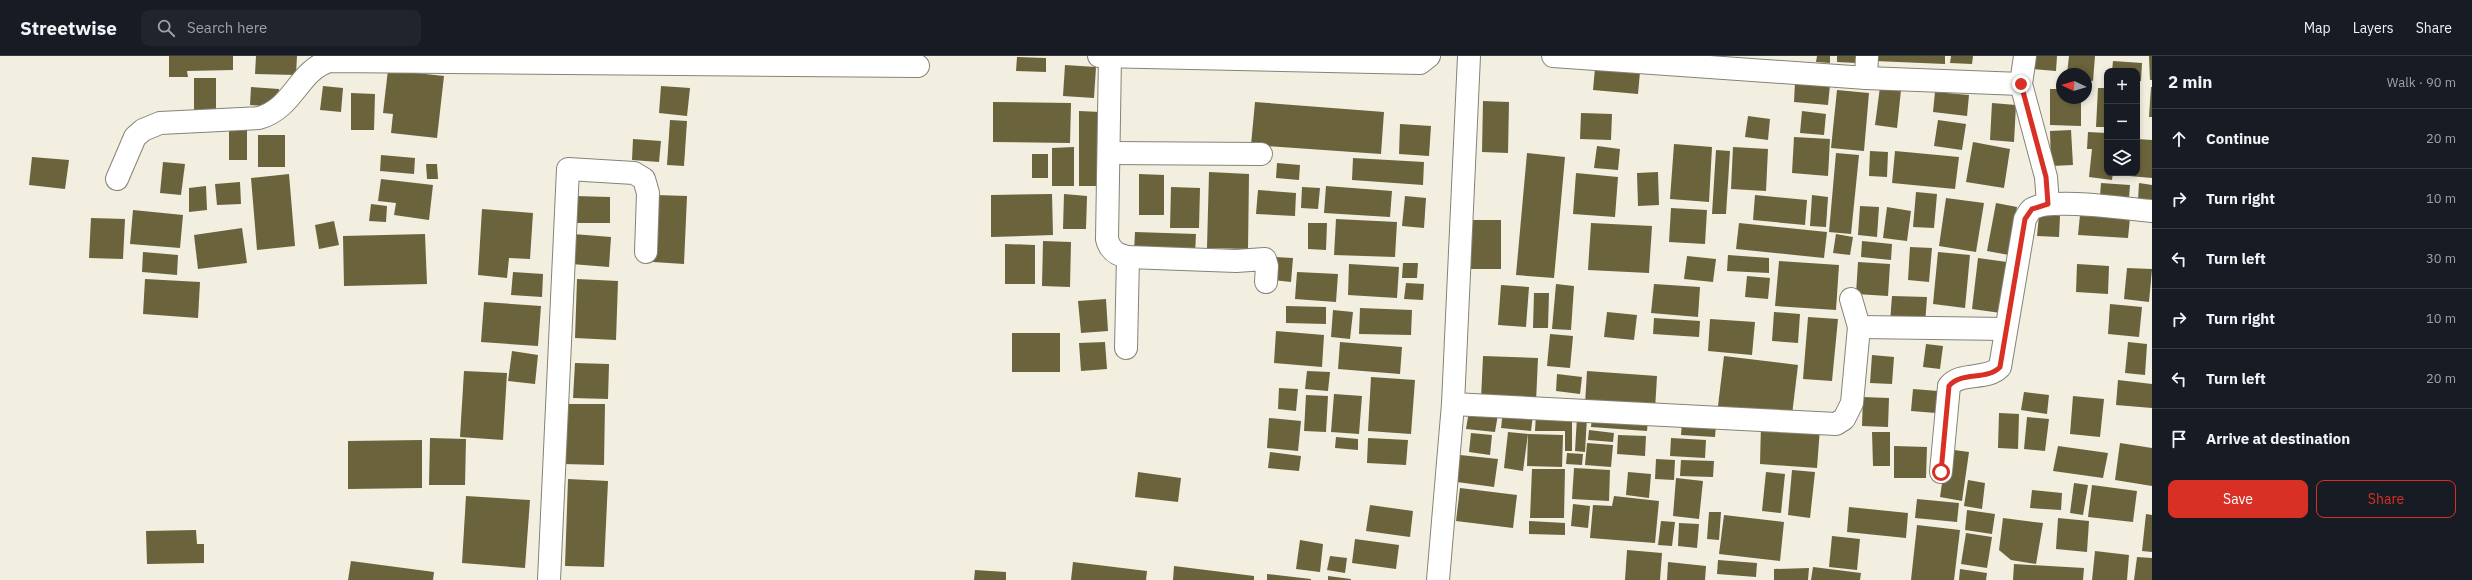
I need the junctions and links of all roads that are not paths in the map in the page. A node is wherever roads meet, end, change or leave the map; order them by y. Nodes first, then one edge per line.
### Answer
1 (1099, 56) edge
2 (1110, 56) edge
3 (1429, 56) edge
4 (1469, 56) edge
5 (1553, 56) edge
6 (1867, 56) edge
7 (2026, 56) edge
8 (466, 59) edge
9 (752, 61) edge
10 (918, 66) dead end
11 (1866, 78) junction
12 (2021, 84) junction
13 (1109, 153) junction
14 (1261, 154) dead end
15 (117, 179) dead end
16 (2048, 204) junction
17 (2152, 210) edge
18 (646, 252) dead end
19 (1128, 257) junction
20 (1266, 282) dead end
21 (1851, 299) dead end
22 (1859, 327) junction
23 (2006, 329) junction
24 (1126, 348) dead end
25 (1453, 404) junction
26 (1941, 472) dead end
27 (549, 580) edge
28 (1438, 580) edge

1 - 2 street
2 - 3 street
2 - 13 street
4 - 25 street
5 - 11 street
6 - 11 street
7 - 12 street
8 - 9 street
8 - 15 street
9 - 10 street
11 - 12 street
12 - 16 street
13 - 14 street
13 - 19 street
16 - 17 street
16 - 23 street
18 - 27 street
19 - 20 street
19 - 24 street
21 - 22 street
22 - 23 street
22 - 25 street
23 - 26 street
25 - 28 street

